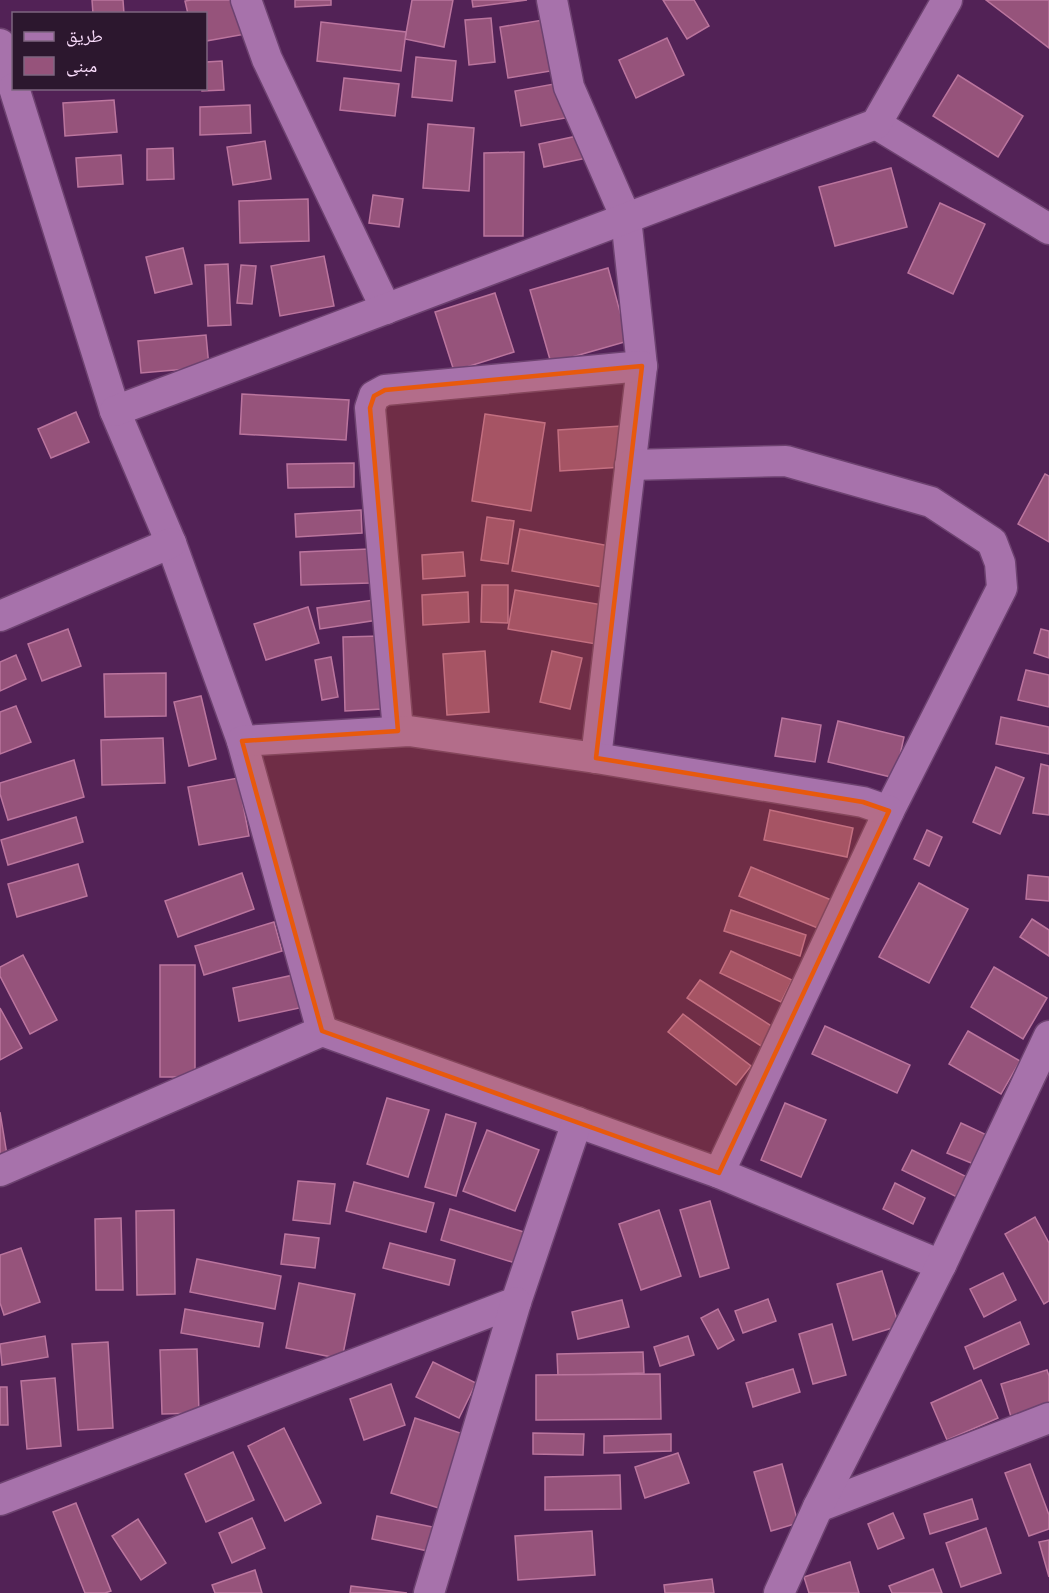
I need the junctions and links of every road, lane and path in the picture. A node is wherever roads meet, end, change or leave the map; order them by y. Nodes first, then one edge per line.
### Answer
1 (246, 0) edge
2 (552, 0) edge
3 (946, 0) edge
4 (0, 44) edge
5 (11, 94) edge
6 (876, 124) junction
7 (626, 218) junction
8 (1049, 229) edge
9 (386, 309) junction
10 (642, 366) junction
11 (114, 411) junction
12 (630, 465) junction
13 (171, 543) junction
14 (0, 616) edge
15 (398, 731) junction
16 (242, 741) junction
17 (596, 758) junction
18 (889, 811) junction
19 (322, 1031) junction
20 (1049, 1036) edge
21 (577, 1122) junction
22 (0, 1171) edge
23 (719, 1173) junction
24 (941, 1265) junction
25 (516, 1302) junction
26 (1049, 1419) edge
27 (0, 1500) edge
28 (818, 1508) junction
29 (429, 1593) edge
30 (779, 1593) edge

1 - 9 street
2 - 7 street
3 - 6 street
4 - 5 street
5 - 11 street
6 - 7 street
6 - 8 street
7 - 9 street
7 - 10 street
9 - 11 street
10 - 12 street
10 - 15 street
11 - 13 street
12 - 17 street
12 - 18 street
13 - 14 street
13 - 16 street
15 - 16 street
15 - 17 street
16 - 19 street
17 - 18 street
18 - 23 street
19 - 21 street
19 - 22 street
20 - 24 street
21 - 23 street
21 - 25 street
23 - 24 street
24 - 28 street
25 - 27 street
25 - 29 street
26 - 28 street
28 - 30 street

